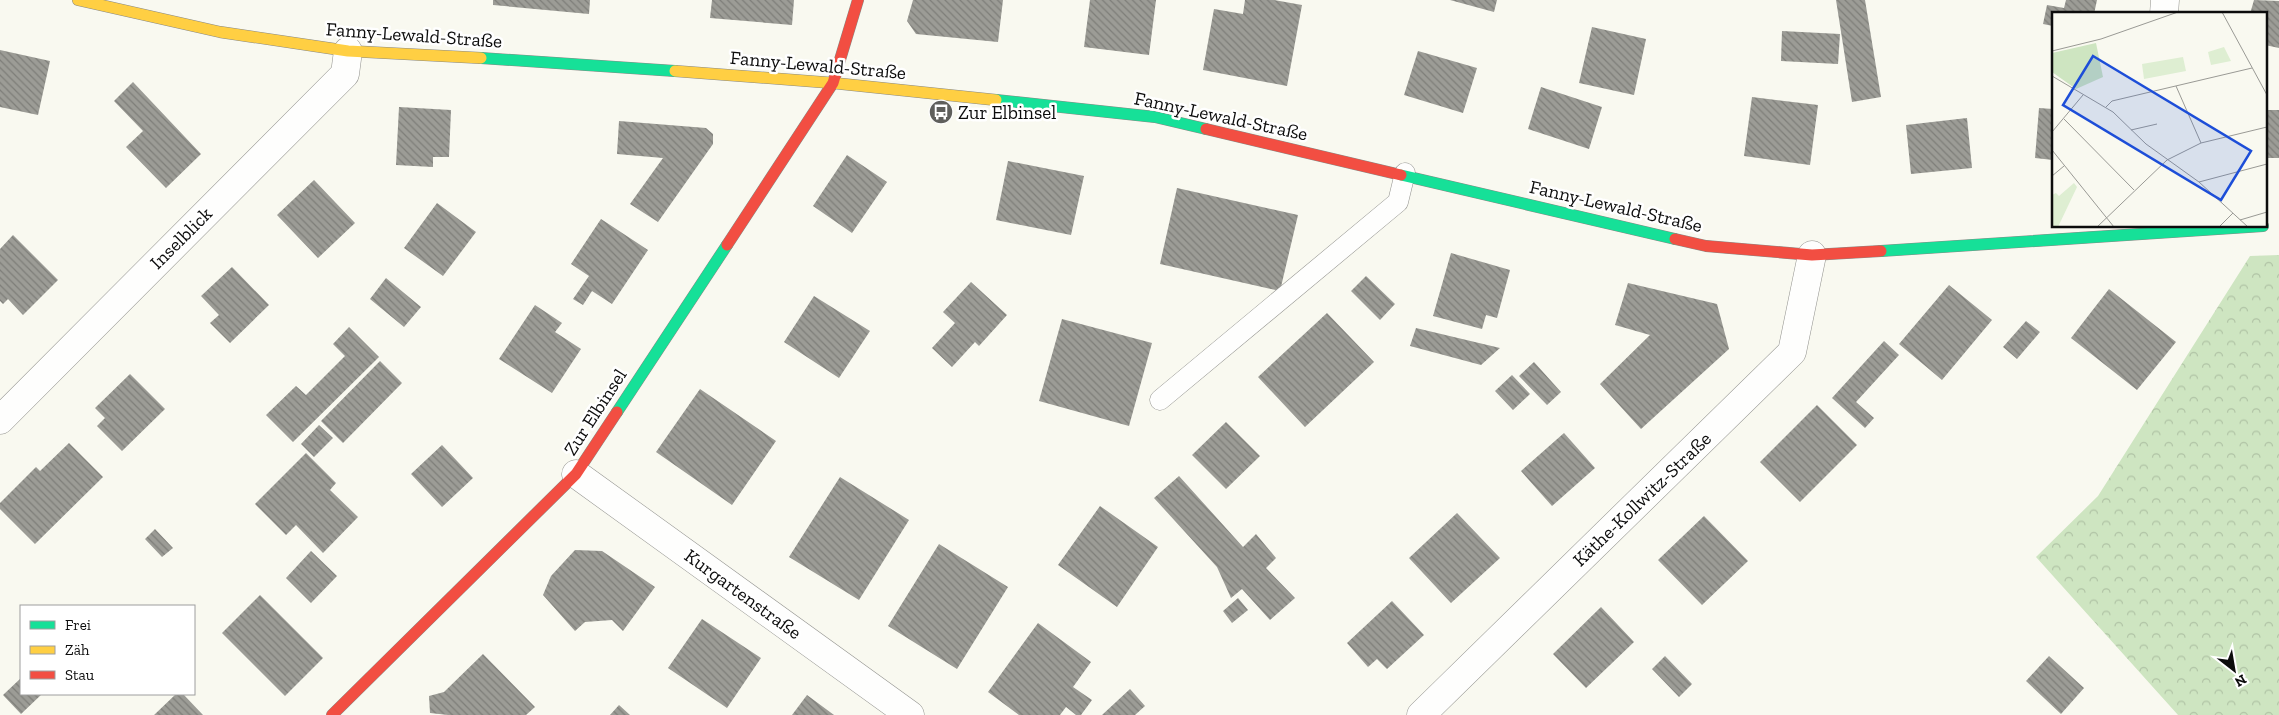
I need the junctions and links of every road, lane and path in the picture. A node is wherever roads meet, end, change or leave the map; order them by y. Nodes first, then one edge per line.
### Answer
1 (78, 0) edge
2 (858, 0) edge
3 (348, 51) junction
4 (833, 83) junction
5 (1405, 174) junction
6 (2202, 228) edge
7 (2137, 230) edge
8 (1812, 255) junction
9 (1160, 400) dead end
10 (0, 420) edge
11 (576, 474) junction
12 (332, 715) edge
13 (910, 715) edge
14 (1421, 715) edge

1 - 3 street, Fanny-Lewald-Straße
2 - 4 street, Zur Elbinsel
3 - 4 street, Fanny-Lewald-Straße
3 - 10 street, Inselblick
4 - 5 street, Fanny-Lewald-Straße
4 - 11 street, Zur Elbinsel
5 - 8 street, Fanny-Lewald-Straße
5 - 9 lane
6 - 7 street, Fanny-Lewald-Straße
7 - 8 street, Fanny-Lewald-Straße
8 - 14 street, Käthe-Kollwitz-Straße
11 - 12 street, Zur Elbinsel
11 - 13 street, Kurgartenstraße

